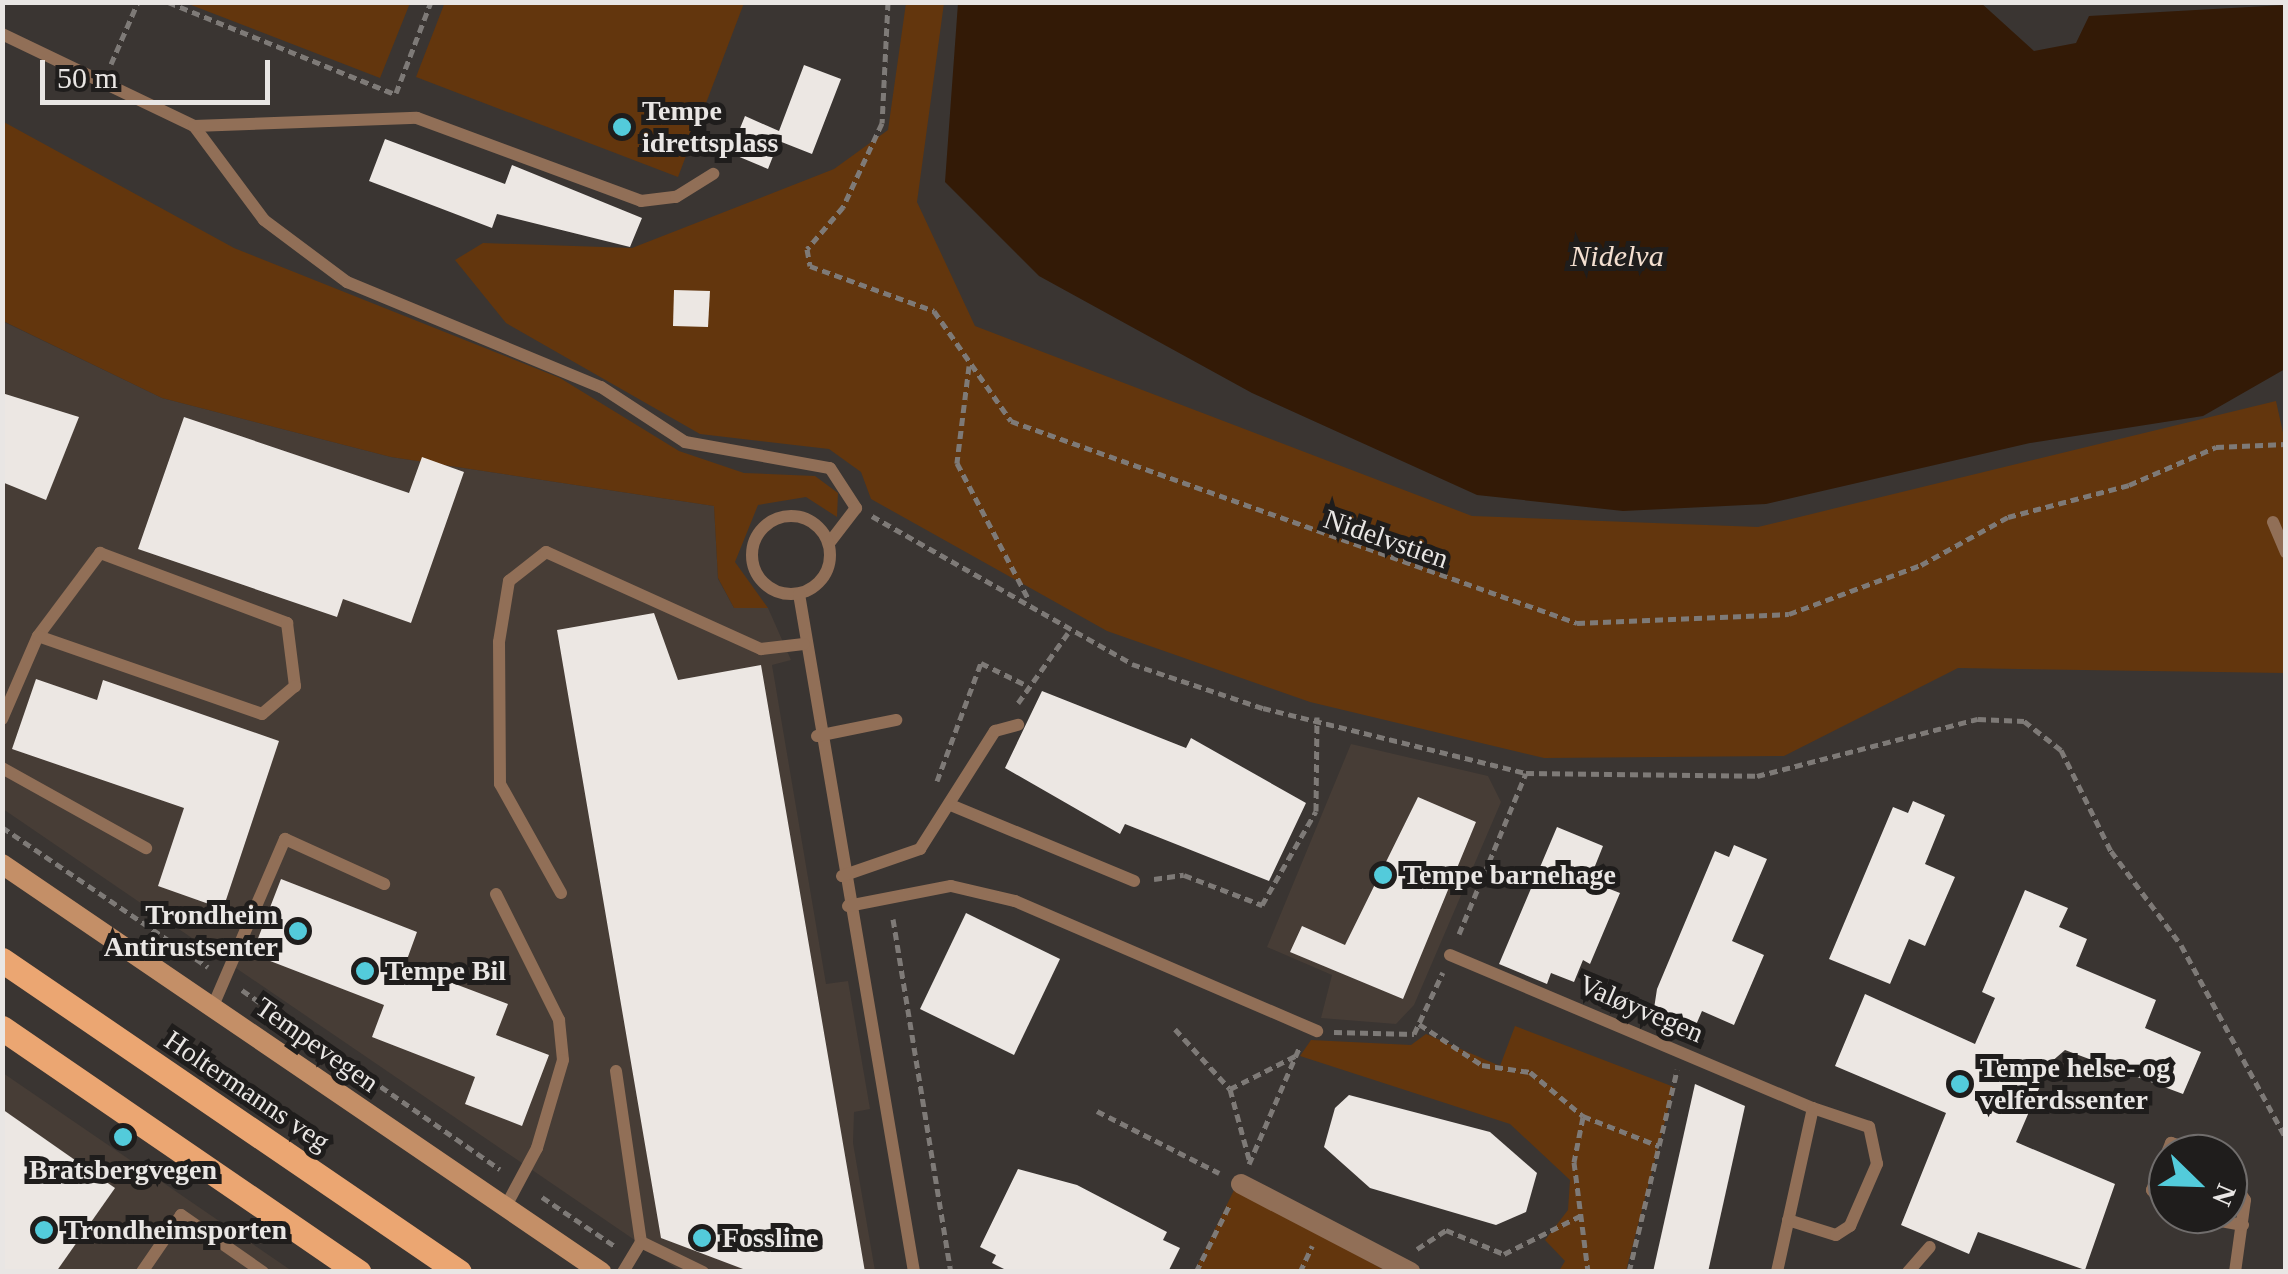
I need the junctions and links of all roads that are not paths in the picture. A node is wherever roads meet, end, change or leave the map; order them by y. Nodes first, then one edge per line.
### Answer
1 (2, 34) edge
2 (194, 126) junction
3 (713, 174) dead end
4 (2273, 522) dead end
5 (830, 542) junction
6 (2286, 552) edge
7 (799, 594) junction
8 (38, 636) junction
9 (804, 644) junction
10 (2, 719) edge
11 (896, 720) dead end
12 (1014, 724) road end
13 (817, 736) junction
14 (2, 768) edge
15 (953, 806) junction
16 (146, 848) dead end
17 (2, 864) edge
18 (842, 876) junction
19 (1134, 882) road end
20 (384, 884) dead end
21 (561, 893) dead end
22 (496, 894) dead end
23 (848, 906) junction
24 (1450, 956) road end
25 (2, 960) edge
26 (213, 1006) junction
27 (2, 1028) edge
28 (1317, 1031) road end
29 (616, 1071) dead end
30 (1813, 1108) junction
31 (1241, 1184) road end
32 (505, 1208) junction
33 (1788, 1220) junction
34 (2241, 1234) edge
35 (641, 1242) junction
36 (1930, 1247) dead end
37 (1403, 1268) edge
38 (142, 1272) edge
39 (263, 1272) edge
40 (358, 1272) edge
41 (459, 1272) edge
42 (601, 1272) edge
43 (622, 1272) edge
44 (703, 1272) edge
45 (914, 1272) edge
46 (1777, 1272) edge
47 (1908, 1272) edge
48 (2235, 1272) edge

1 - 2 lane
2 - 3 lane
2 - 5 lane
4 - 6 lane
5 - 7 lane
5 - 7 lane
7 - 9 lane
8 - 8 lane
8 - 10 lane
9 - 13 lane
9 - 21 lane
11 - 13 lane
12 - 15 lane
13 - 18 lane
14 - 16 lane
15 - 18 lane
15 - 19 lane
17 - 26 street, Tempevegen
18 - 23 lane
20 - 26 lane
22 - 32 lane
23 - 28 lane
23 - 45 lane
24 - 30 lane, Valøyvegen
25 - 41 main road, Holtermanns veg
26 - 32 street, Tempevegen
27 - 40 main road
29 - 35 lane
30 - 33 lane
30 - 33 lane, Valøyvegen
31 - 37 street
32 - 42 street, Tempevegen
33 - 46 lane
34 - 48 lane
35 - 43 lane
35 - 44 lane
36 - 47 lane
38 - 39 lane

